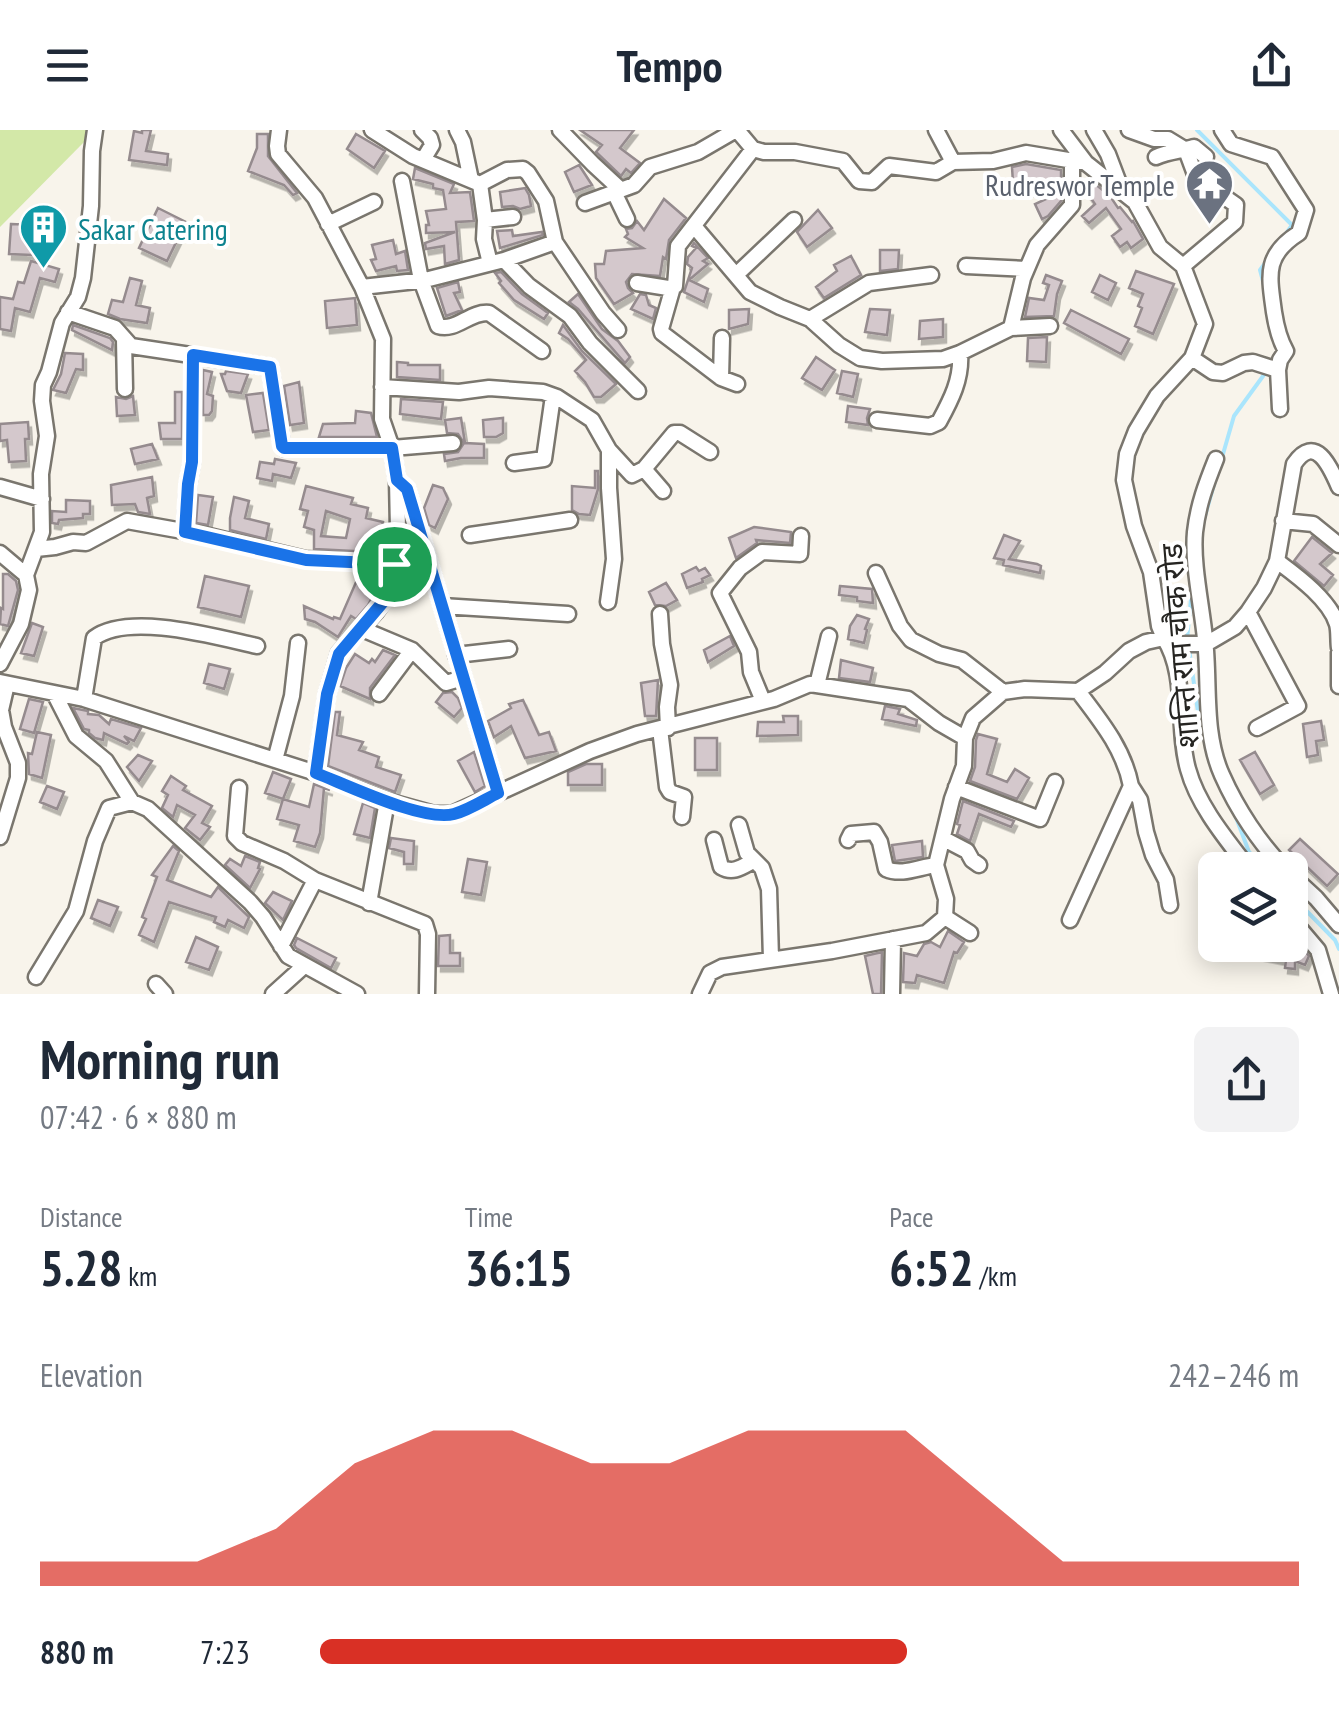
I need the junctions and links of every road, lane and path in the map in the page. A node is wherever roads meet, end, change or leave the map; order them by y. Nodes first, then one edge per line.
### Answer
1 (96, 130) edge
2 (279, 130) edge
3 (372, 130) edge
4 (422, 130) edge
5 (457, 130) edge
6 (560, 130) edge
7 (736, 130) edge
8 (936, 130) edge
9 (1061, 130) edge
10 (1094, 130) edge
11 (1129, 130) edge
12 (1222, 130) edge
13 (753, 149) junction
14 (1186, 150) junction
15 (1206, 156) dead end
16 (1156, 157) dead end
17 (424, 160) junction
18 (953, 162) junction
19 (1079, 162) junction
20 (402, 181) dead end
21 (476, 182) junction
22 (618, 191) junction
23 (1122, 192) junction
24 (374, 202) dead end
25 (585, 202) dead end
26 (513, 217) dead end
27 (627, 219) dead end
28 (486, 220) junction
29 (794, 220) dead end
30 (328, 224) junction
31 (694, 226) junction
32 (555, 242) junction
33 (497, 261) junction
34 (966, 266) dead end
35 (1183, 266) junction
36 (1026, 269) junction
37 (737, 274) junction
38 (931, 275) dead end
39 (421, 280) junction
40 (636, 283) dead end
41 (362, 288) junction
42 (673, 288) junction
43 (68, 312) junction
44 (810, 319) junction
45 (1050, 326) dead end
46 (1012, 328) junction
47 (618, 330) dead end
48 (124, 338) junction
49 (722, 338) dead end
50 (542, 352) dead end
51 (960, 354) junction
52 (193, 355) junction
53 (1192, 358) junction
54 (1278, 370) junction
55 (721, 378) junction
56 (737, 384) dead end
57 (382, 388) junction
58 (125, 389) dead end
59 (638, 391) dead end
60 (553, 396) junction
61 (1280, 408) dead end
62 (877, 420) dead end
63 (453, 442) dead end
64 (392, 448) junction
65 (610, 450) junction
66 (710, 452) dead end
67 (1216, 459) dead end
68 (514, 463) dead end
69 (644, 469) junction
70 (397, 480) junction
71 (0, 487) edge
72 (1339, 487) edge
73 (663, 491) dead end
74 (42, 499) junction
75 (570, 520) dead end
76 (1283, 521) junction
77 (185, 532) junction
78 (470, 536) dead end
79 (801, 536) dead end
80 (1339, 545) edge
81 (36, 549) junction
82 (0, 553) edge
83 (1277, 561) junction
84 (394, 564) junction
85 (876, 574) dead end
86 (26, 575) junction
87 (608, 602) dead end
88 (442, 606) junction
89 (1248, 612) junction
90 (568, 614) dead end
91 (660, 614) dead end
92 (362, 629) junction
93 (828, 636) dead end
94 (1164, 638) junction
95 (298, 643) dead end
96 (1204, 644) junction
97 (257, 646) dead end
98 (509, 649) dead end
99 (412, 650) junction
100 (1339, 650) edge
101 (456, 655) junction
102 (0, 664) edge
103 (463, 678) junction
104 (4, 683) edge
105 (818, 685) junction
106 (1339, 686) edge
107 (1078, 691) junction
108 (1003, 692) junction
109 (54, 693) junction
110 (379, 694) dead end
111 (84, 699) junction
112 (763, 702) junction
113 (664, 728) junction
114 (1258, 728) dead end
115 (965, 738) junction
116 (275, 760) junction
117 (316, 773) junction
118 (1055, 782) dead end
119 (1130, 786) junction
120 (239, 788) dead end
121 (956, 788) junction
122 (498, 793) junction
123 (387, 801) junction
124 (132, 802) junction
125 (682, 817) dead end
126 (739, 825) dead end
127 (0, 837) edge
128 (714, 840) dead end
129 (848, 840) dead end
130 (944, 840) junction
131 (1236, 852) edge
132 (1270, 852) edge
133 (754, 862) junction
134 (936, 865) junction
135 (980, 865) dead end
136 (315, 880) junction
137 (1308, 891) edge
138 (369, 902) junction
139 (1170, 905) dead end
140 (945, 916) junction
141 (1070, 920) dead end
142 (1338, 921) edge
143 (970, 933) dead end
144 (1308, 938) edge
145 (893, 939) junction
146 (280, 946) junction
147 (771, 959) junction
148 (304, 966) junction
149 (36, 977) dead end
150 (272, 994) edge
151 (357, 994) edge
152 (427, 994) edge
153 (700, 994) edge
154 (892, 994) edge
155 (1331, 994) edge

1 - 43 street
2 - 30 street
3 - 17 street
4 - 17 street
5 - 21 street
6 - 22 street
7 - 13 street
7 - 22 street
8 - 18 street
9 - 19 street
10 - 23 street
11 - 14 street
12 - 54 street
13 - 18 street
13 - 31 street
14 - 15 street
14 - 16 street
14 - 35 street
17 - 21 street
18 - 19 street
19 - 23 street
19 - 36 street
20 - 39 street
21 - 28 street
21 - 32 street
22 - 25 street
22 - 27 street
23 - 35 street
24 - 30 street
26 - 28 street
28 - 33 street
29 - 37 street
30 - 41 street
31 - 37 street
31 - 42 street
32 - 33 street
32 - 47 street
33 - 39 street
33 - 59 street
34 - 36 street
35 - 53 street
36 - 46 street
37 - 44 street
38 - 44 street
39 - 41 street
39 - 50 street
40 - 42 street
41 - 57 street
42 - 55 street
43 - 48 street
43 - 74 street
44 - 51 street
45 - 46 street
46 - 51 street
48 - 52 street
48 - 58 street
49 - 55 street
51 - 62 street
52 - 64 street
52 - 77 street
53 - 54 street
53 - 94 street
54 - 61 street
55 - 56 street
57 - 60 street
57 - 64 street
60 - 65 street
60 - 68 street
63 - 64 street
64 - 70 street
65 - 69 street
65 - 87 street
66 - 69 street
67 - 96 street, शान्ति राम चौक रोड
69 - 73 street
70 - 84 street
70 - 88 street
71 - 74 street
72 - 76 street
74 - 81 street
75 - 78 street
76 - 80 street
76 - 83 street
77 - 81 street
77 - 84 street
79 - 112 street
81 - 86 street
82 - 86 street
83 - 89 street
83 - 100 street
84 - 92 street
85 - 108 street
86 - 102 street
88 - 90 street
88 - 101 street
89 - 96 street
89 - 114 street
91 - 113 street
92 - 99 street
92 - 117 street
93 - 105 street
94 - 96 street
94 - 107 street
94 - 131 street
95 - 116 street
96 - 132 street, शान्ति राम चौक रोड
97 - 111 street
98 - 101 street
99 - 103 street
99 - 110 street
100 - 106 street
101 - 103 street
103 - 122 street
104 - 109 street
104 - 127 street
105 - 112 street
105 - 115 street
107 - 108 street
107 - 119 street
108 - 115 street
109 - 111 street
109 - 124 street
111 - 116 street
112 - 113 street
113 - 122 street
113 - 125 street
115 - 121 street
116 - 117 street
117 - 123 street
118 - 121 street
119 - 139 street
119 - 141 street
120 - 136 street
121 - 130 street
122 - 123 street
123 - 138 street
124 - 146 street
124 - 149 street
126 - 133 street
128 - 133 street
129 - 134 street
130 - 134 street
130 - 135 street
133 - 147 street
134 - 140 street
136 - 138 street
136 - 146 street
137 - 142 street, शान्ति राम चौक रोड
138 - 152 street
140 - 143 street
140 - 145 street
144 - 155 street
145 - 147 street
145 - 154 street
146 - 148 street
147 - 153 street
148 - 150 street
148 - 151 street

